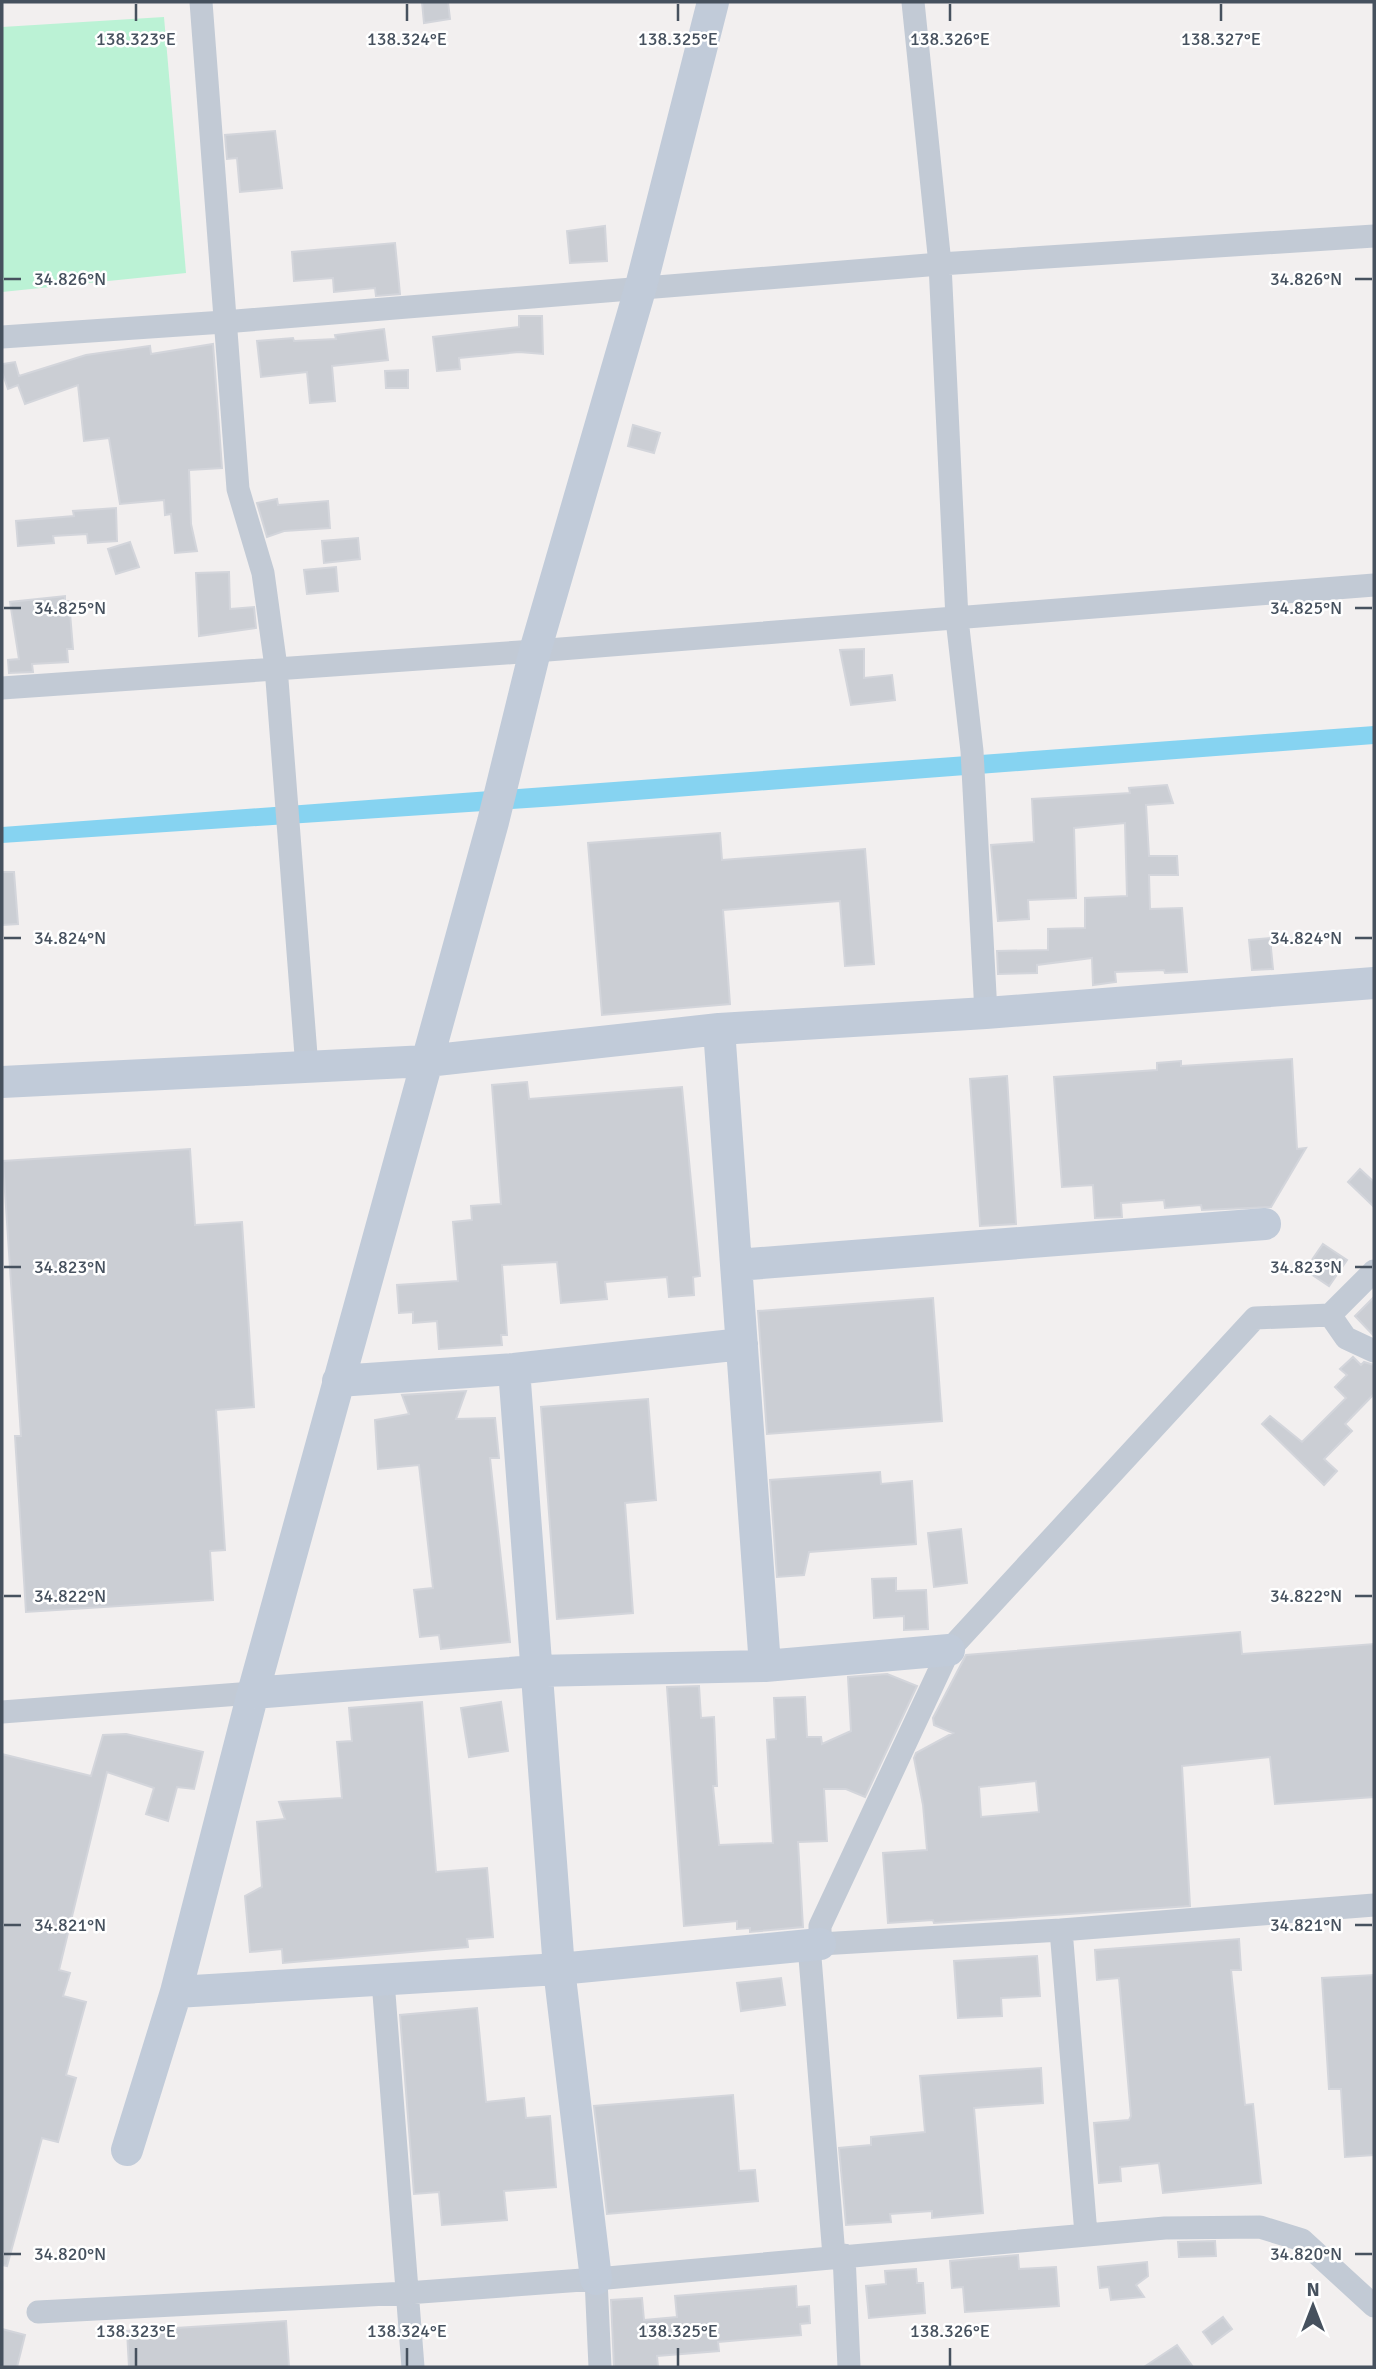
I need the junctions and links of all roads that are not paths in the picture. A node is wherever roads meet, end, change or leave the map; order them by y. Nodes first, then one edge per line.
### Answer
1 (201, 2) edge
2 (713, 2) edge
3 (913, 2) edge
4 (1374, 236) edge
5 (940, 264) junction
6 (642, 286) junction
7 (224, 322) junction
8 (2, 337) edge
9 (1374, 585) edge
10 (957, 619) junction
11 (535, 651) junction
12 (276, 667) junction
13 (2, 688) edge
14 (1374, 983) edge
15 (986, 1013) junction
16 (719, 1029) junction
17 (427, 1061) junction
18 (307, 1068) junction
19 (2, 1082) edge
20 (1265, 1224) dead end
21 (736, 1265) junction
22 (1374, 1271) edge
23 (1330, 1315) junction
24 (742, 1344) junction
25 (1374, 1351) edge
26 (514, 1369) junction
27 (338, 1381) junction
28 (949, 1650) junction
29 (765, 1665) junction
30 (535, 1671) junction
31 (253, 1693) junction
32 (2, 1712) edge
33 (1374, 1905) edge
34 (1060, 1930) junction
35 (815, 1944) junction
36 (559, 1969) junction
37 (383, 1981) junction
38 (176, 1992) junction
39 (127, 2150) dead end
40 (1086, 2234) junction
41 (839, 2255) junction
42 (596, 2279) junction
43 (407, 2292) junction
44 (1374, 2305) edge
45 (38, 2312) dead end
46 (413, 2367) edge
47 (600, 2367) edge
48 (849, 2367) edge

1 - 7 street
2 - 6 street
3 - 5 street
4 - 5 street
5 - 6 street
5 - 10 street
6 - 7 street
6 - 11 street
7 - 8 street
7 - 12 street
9 - 10 street
10 - 11 street
10 - 15 street
11 - 12 street
11 - 17 street
12 - 13 street
12 - 18 street
14 - 15 street
15 - 16 street
16 - 17 street
16 - 21 street
17 - 18 street
17 - 27 street
18 - 19 street
20 - 21 street
21 - 24 street
22 - 23 street
23 - 25 street
23 - 28 street
24 - 26 street
24 - 29 street
26 - 27 street
26 - 30 street
27 - 31 street
28 - 29 street
28 - 35 street
29 - 30 street
30 - 31 street
30 - 36 street
31 - 32 street
31 - 38 street
33 - 34 street
34 - 35 street
34 - 40 street
35 - 36 street
35 - 41 street
36 - 37 street
36 - 42 street
37 - 38 street
37 - 43 street
38 - 39 street
40 - 41 street
40 - 44 street
41 - 42 street
41 - 48 street
42 - 43 street
42 - 47 street
43 - 45 street
43 - 46 street

